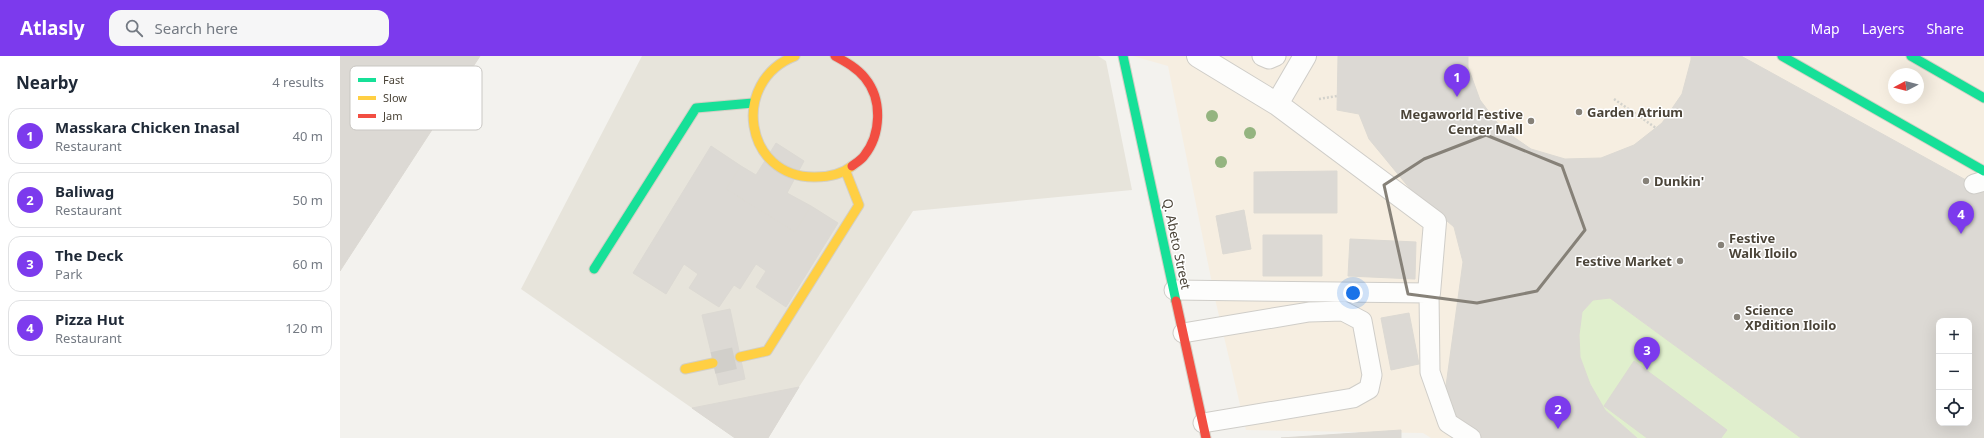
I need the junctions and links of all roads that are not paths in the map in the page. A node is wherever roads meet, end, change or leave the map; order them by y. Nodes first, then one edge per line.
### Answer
1 (795, 56) edge
2 (1123, 56) edge
3 (1198, 56) edge
4 (1262, 56) edge
5 (1276, 56) edge
6 (1305, 56) edge
7 (1782, 56) edge
8 (1911, 56) edge
9 (846, 59) edge
10 (1984, 98) edge
11 (753, 103) junction
12 (1277, 104) junction
13 (846, 172) junction
14 (1980, 179) edge
15 (594, 269) dead end
16 (1174, 290) junction
17 (1429, 293) junction
18 (1183, 332) junction
19 (740, 357) tunnel mouth
20 (713, 363) tunnel mouth
21 (685, 369) dead end
22 (1204, 431) edge
23 (1471, 438) edge

1 - 11 street
2 - 16 street, Q. Abeto Street
3 - 12 street
4 - 5 lane
6 - 12 street
7 - 14 street
8 - 10 street
9 - 13 street
11 - 13 street
11 - 15 street
12 - 17 street
13 - 19 street
16 - 17 lane
16 - 18 street, Q. Abeto Street
17 - 23 lane
18 - 22 street, Q. Abeto Street
18 - 22 lane
20 - 21 street

